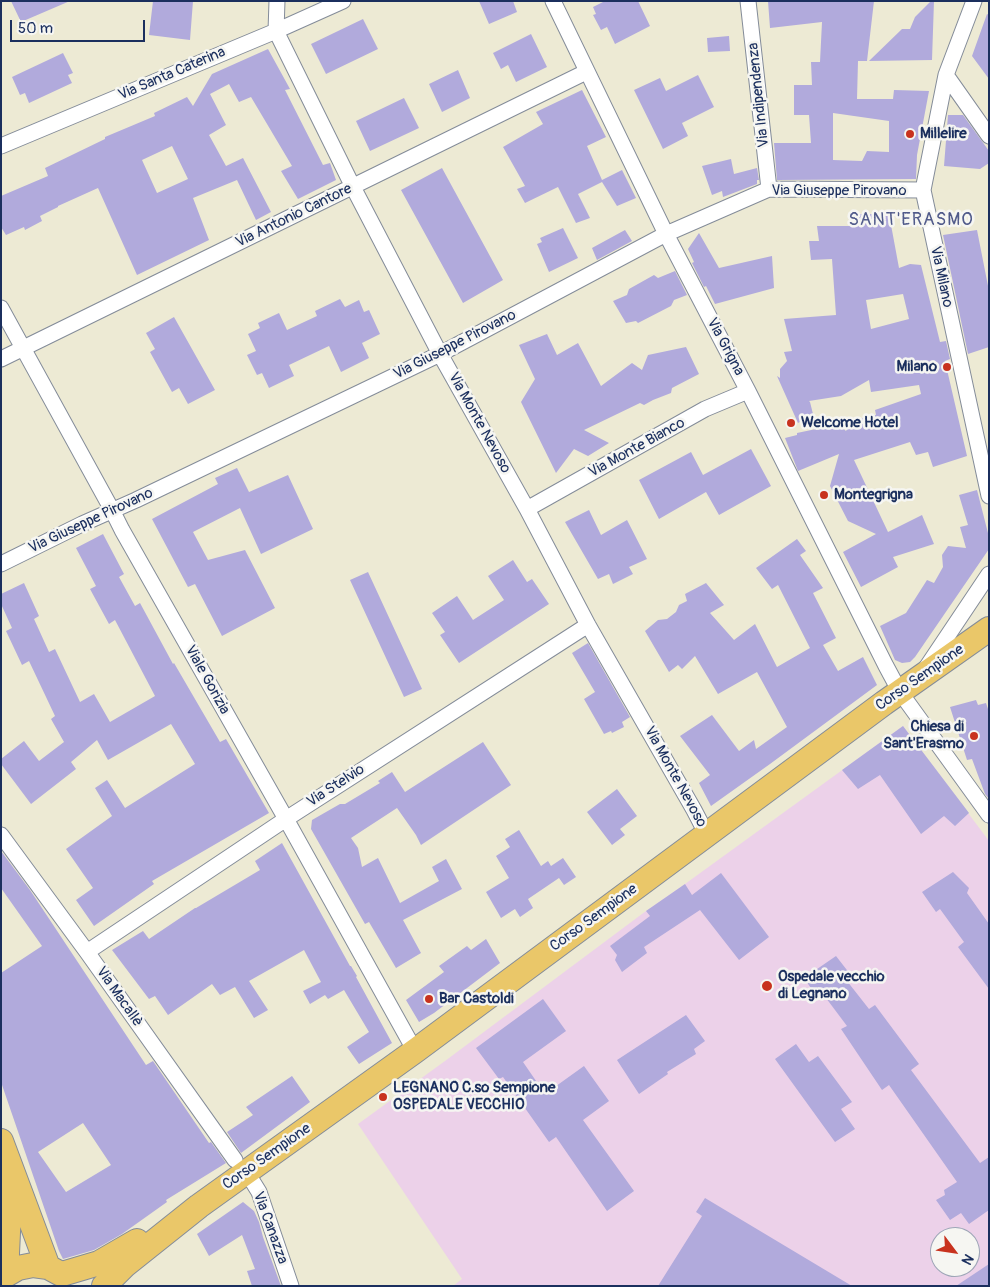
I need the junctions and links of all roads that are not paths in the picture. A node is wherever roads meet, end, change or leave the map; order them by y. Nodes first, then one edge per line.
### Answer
1 (276, 1) edge
2 (343, 1) edge
3 (552, 1) edge
4 (748, 1) edge
5 (974, 1) edge
6 (276, 31) junction
7 (586, 72) junction
8 (946, 75) junction
9 (989, 136) edge
10 (1, 146) edge
11 (353, 187) junction
12 (769, 189) junction
13 (923, 190) junction
14 (666, 234) junction
15 (1, 308) edge
16 (23, 348) junction
17 (440, 354) junction
18 (1, 358) edge
19 (748, 392) junction
20 (989, 496) edge
21 (527, 509) junction
22 (112, 510) junction
23 (1, 564) edge
24 (989, 574) edge
25 (588, 625) junction
26 (989, 629) edge
27 (909, 686) junction
28 (989, 815) edge
29 (286, 819) junction
30 (1, 835) edge
31 (707, 835) junction
32 (87, 952) junction
33 (415, 1051) junction
34 (1, 1141) edge
35 (1, 1146) edge
36 (240, 1165) junction
37 (199, 1206) junction
38 (61, 1276) edge
39 (3, 1277) edge
40 (104, 1286) edge
41 (291, 1286) edge

1 - 6 street, Via Monte Nevoso
2 - 6 street, Via Santa Caterina
3 - 7 street, Via Grigna
4 - 12 street, Via Indipendenza
5 - 8 street, Via Milano
6 - 10 street, Via Santa Caterina
6 - 11 street, Via Monte Nevoso
7 - 11 street, Via Antonio Cantore
7 - 14 street, Via Grigna
8 - 9 street
8 - 13 street, Via Milano
11 - 16 street, Via Antonio Cantore
11 - 17 street, Via Monte Nevoso
12 - 13 street, Via Giuseppe Pirovano
12 - 14 street, Via Giuseppe Pirovano
13 - 20 street, Via Milano
14 - 17 street, Via Giuseppe Pirovano
14 - 19 street, Via Grigna
15 - 16 street, Viale Gorizia
16 - 18 street, Via Antonio Cantore
16 - 22 street, Viale Gorizia
17 - 21 street, Via Monte Nevoso
17 - 22 street, Via Giuseppe Pirovano
19 - 21 street, Via Monte Bianco
19 - 27 street, Via Grigna
21 - 25 street, Via Monte Nevoso
22 - 23 street, Via Giuseppe Pirovano
22 - 29 street, Viale Gorizia
24 - 27 street
25 - 29 street, Via Stelvio
25 - 31 street, Via Monte Nevoso
26 - 27 main road, Corso Sempione
27 - 28 street, Via Grigna
27 - 31 main road, Corso Sempione
29 - 32 street, Via Stelvio
29 - 33 street, Viale Gorizia
30 - 32 street, Via Macallè
31 - 33 main road, Corso Sempione
32 - 36 street, Via Macallè
33 - 36 main road, Corso Sempione
34 - 38 main road
35 - 39 main road
36 - 37 main road, Corso Sempione
36 - 41 street, Via Canazza
37 - 38 main road, Corso Sempione
37 - 40 main road, Corso Sempione
38 - 39 main road, Corso Sempione

